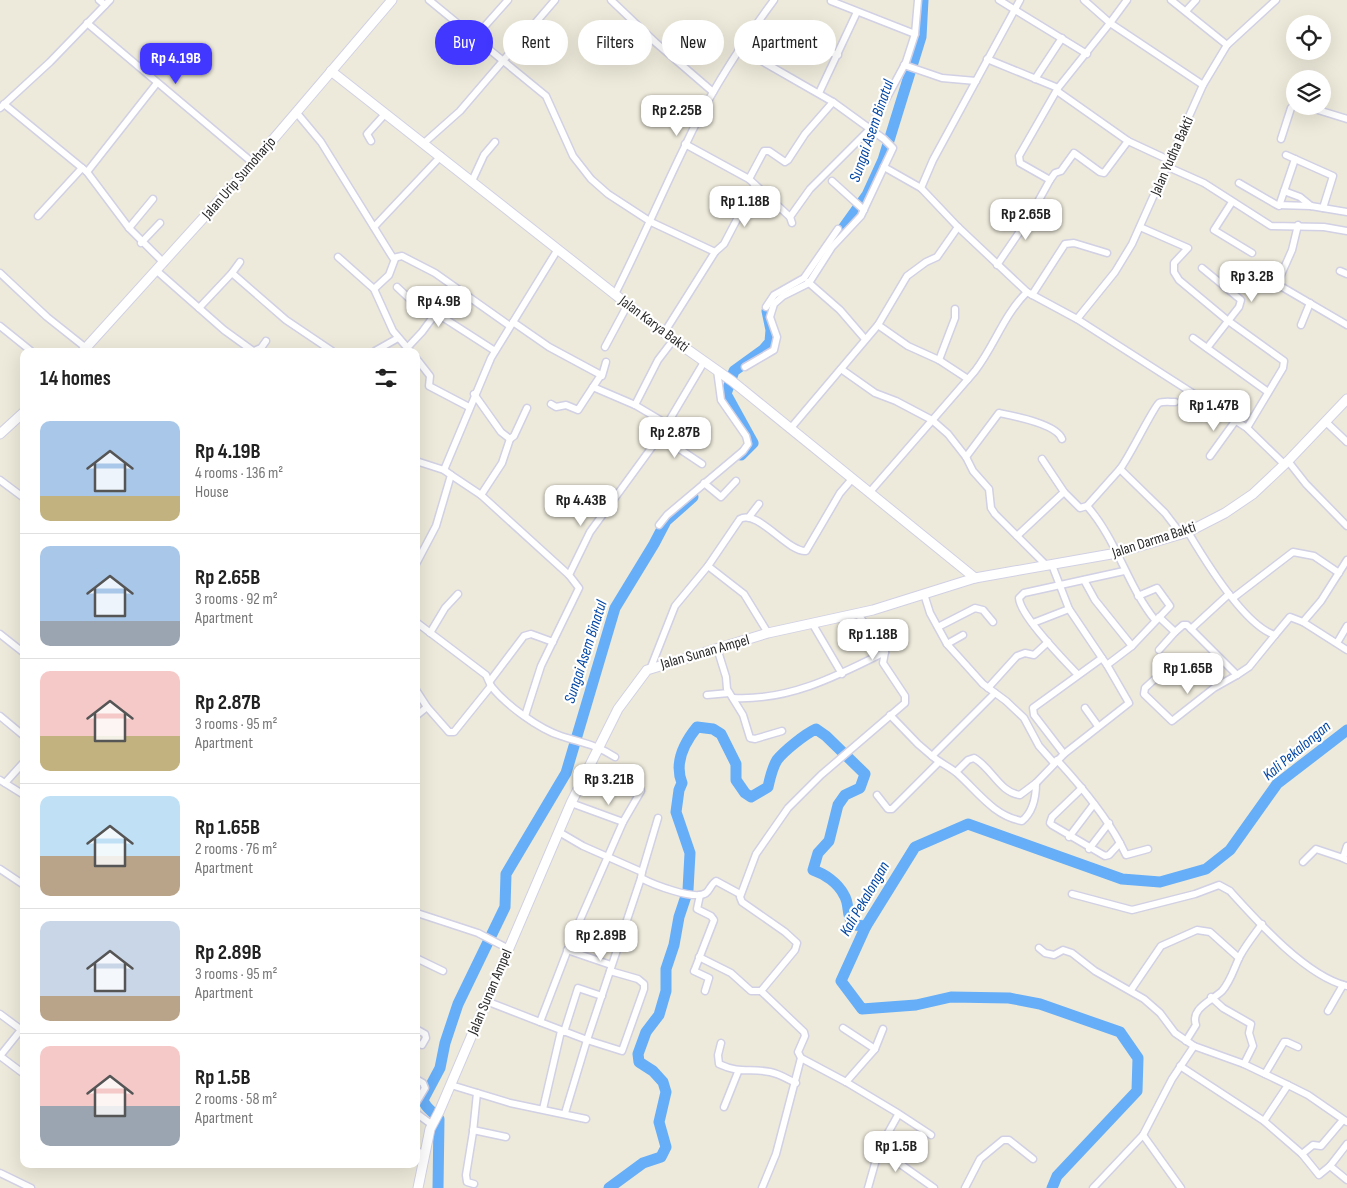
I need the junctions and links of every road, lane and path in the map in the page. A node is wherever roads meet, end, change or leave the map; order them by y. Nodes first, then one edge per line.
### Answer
1 (99, 0) edge
2 (392, 0) edge
3 (429, 0) edge
4 (508, 0) edge
5 (555, 0) edge
6 (612, 0) edge
7 (774, 0) edge
8 (918, 0) edge
9 (999, 0) edge
10 (1020, 0) edge
11 (1084, 0) edge
12 (1127, 0) edge
13 (1171, 0) edge
14 (1196, 0) edge
15 (1276, 0) edge
16 (831, 1) edge
17 (108, 2) edge
18 (1016, 9) junction
19 (1186, 10) junction
20 (857, 12) junction
21 (455, 20) edge
22 (490, 20) edge
23 (538, 20) edge
24 (759, 20) edge
25 (86, 23) junction
26 (1110, 23) junction
27 (915, 34) junction
28 (1062, 38) junction
29 (1227, 45) junction
30 (493, 51) edge
31 (1087, 54) junction
32 (838, 55) joint
33 (734, 56) edge
34 (503, 59) edge
35 (987, 59) junction
36 (503, 61) edge
37 (510, 65) edge
38 (769, 65) edge
39 (905, 66) junction
40 (331, 71) junction
41 (1035, 79) junction
42 (976, 81) junction
43 (157, 83) junction
44 (1203, 85) junction
45 (1057, 90) junction
46 (713, 92) junction
47 (819, 93) junction
48 (834, 102) junction
49 (2, 106) edge
50 (296, 112) junction
51 (385, 114) junction
52 (1331, 114) edge
53 (1289, 115) edge
54 (1347, 119) edge
55 (870, 129) junction
56 (1281, 139) dead end
57 (371, 140) dead end
58 (1128, 140) junction
59 (495, 142) dead end
60 (424, 143) junction
61 (685, 144) junction
62 (1286, 155) dead end
63 (441, 156) junction
64 (1295, 159) junction
65 (253, 163) junction
66 (1169, 164) junction
67 (884, 167) junction
68 (84, 170) junction
69 (749, 179) junction
70 (1050, 180) junction
71 (472, 181) junction
72 (832, 181) dead end
73 (1239, 183) dead end
74 (755, 184) junction
75 (921, 188) junction
76 (1284, 191) junction
77 (153, 199) dead end
78 (1232, 202) junction
79 (1279, 206) junction
80 (1311, 206) junction
81 (1323, 208) junction
82 (863, 210) junction
83 (1347, 212) edge
84 (38, 216) dead end
85 (651, 222) junction
86 (160, 223) dead end
87 (1298, 225) junction
88 (374, 227) junction
89 (958, 227) junction
90 (1140, 227) junction
91 (129, 228) junction
92 (838, 228) dead end
93 (1347, 231) edge
94 (141, 243) junction
95 (558, 250) junction
96 (715, 252) junction
97 (1107, 253) dead end
98 (1252, 253) dead end
99 (338, 257) dead end
100 (395, 260) junction
101 (240, 262) dead end
102 (164, 263) junction
103 (997, 265) junction
104 (1202, 268) dead end
105 (158, 271) junction
106 (1340, 271) dead end
107 (0, 273) edge
108 (232, 273) junction
109 (1347, 274) edge
110 (807, 281) junction
111 (397, 287) dead end
112 (374, 289) junction
113 (615, 294) junction
114 (1030, 294) junction
115 (777, 297) junction
116 (1310, 303) junction
117 (628, 304) junction
118 (766, 307) dead end
119 (199, 308) junction
120 (955, 309) dead end
121 (436, 313) junction
122 (1076, 319) junction
123 (1227, 320) junction
124 (511, 324) junction
125 (878, 325) junction
126 (1301, 325) dead end
127 (1347, 325) edge
128 (0, 326) edge
129 (664, 333) junction
130 (398, 338) junction
131 (1193, 338) dead end
132 (674, 339) junction
133 (865, 339) junction
134 (266, 340) dead end
135 (605, 347) dead end
136 (28, 348) edge
137 (82, 348) edge
138 (86, 348) edge
139 (250, 348) edge
140 (261, 348) edge
141 (328, 348) edge
142 (380, 348) edge
143 (407, 348) edge
144 (409, 348) edge
145 (1207, 348) junction
146 (495, 351) junction
147 (940, 360) junction
148 (606, 362) dead end
149 (704, 362) junction
150 (420, 363) edge
151 (745, 367) dead end
152 (841, 369) junction
153 (721, 373) junction
154 (602, 376) junction
155 (968, 379) junction
156 (593, 387) junction
157 (1268, 392) junction
158 (474, 394) junction
159 (1347, 400) edge
160 (1175, 402) dead end
161 (551, 404) dead end
162 (635, 405) junction
163 (470, 407) junction
164 (527, 408) dead end
165 (20, 416) edge
166 (932, 420) junction
167 (1236, 420) junction
168 (1326, 422) junction
169 (667, 424) junction
170 (1247, 428) junction
171 (790, 429) junction
172 (0, 434) edge
173 (660, 436) junction
174 (510, 439) junction
175 (1062, 439) dead end
176 (1347, 442) edge
177 (1210, 456) dead end
178 (966, 457) junction
179 (1042, 459) dead end
180 (420, 461) edge
181 (1286, 463) junction
182 (702, 464) dead end
183 (1120, 469) junction
184 (444, 470) junction
185 (451, 475) junction
186 (852, 479) junction
187 (0, 480) edge
188 (736, 481) dead end
189 (704, 483) junction
190 (869, 492) junction
191 (1064, 492) junction
192 (481, 494) junction
193 (20, 495) edge
194 (759, 504) dead end
195 (1088, 506) junction
196 (749, 517) junction
197 (660, 525) dead end
198 (1347, 526) edge
199 (1185, 533) junction
200 (1017, 536) junction
201 (420, 556) edge
202 (1119, 558) junction
203 (1347, 560) edge
204 (1049, 565) junction
205 (708, 566) junction
206 (1124, 571) junction
207 (1339, 573) junction
208 (569, 575) junction
209 (975, 578) junction
210 (1084, 580) junction
211 (1058, 586) junction
212 (458, 594) dead end
213 (924, 594) junction
214 (1138, 596) junction
215 (1231, 596) junction
216 (1069, 609) junction
217 (857, 613) junction
218 (1157, 618) junction
219 (993, 622) dead end
220 (1303, 622) junction
221 (812, 623) junction
222 (1032, 623) junction
223 (420, 625) edge
224 (1347, 626) edge
225 (938, 627) junction
226 (1191, 629) junction
227 (1175, 632) junction
228 (430, 633) junction
229 (768, 633) junction
230 (0, 634) edge
231 (963, 635) dead end
232 (1275, 635) junction
233 (553, 642) junction
234 (1048, 642) junction
235 (1337, 643) junction
236 (947, 644) junction
237 (1132, 646) junction
238 (716, 648) junction
239 (20, 650) edge
240 (1159, 650) dead end
241 (1347, 650) edge
242 (885, 652) junction
243 (1102, 658) junction
244 (1107, 665) junction
245 (651, 667) junction
246 (842, 674) junction
247 (1237, 674) junction
248 (1078, 675) junction
249 (1157, 677) dead end
250 (490, 683) junction
251 (988, 688) junction
252 (995, 693) junction
253 (707, 695) dead end
254 (420, 696) edge
255 (731, 696) junction
256 (427, 707) junction
257 (1085, 708) dead end
258 (420, 713) edge
259 (890, 715) junction
260 (0, 716) edge
261 (525, 716) junction
262 (1098, 726) junction
263 (782, 731) dead end
264 (20, 733) edge
265 (599, 746) junction
266 (1064, 754) junction
267 (932, 756) junction
268 (615, 757) dead end
269 (939, 762) junction
270 (1056, 762) junction
271 (20, 766) edge
272 (956, 772) junction
273 (2, 782) edge
274 (1036, 783) junction
275 (1082, 788) junction
276 (641, 791) dead end
277 (20, 793) edge
278 (876, 795) dead end
279 (571, 803) junction
280 (1094, 804) junction
281 (658, 818) dead end
282 (623, 822) junction
283 (1109, 823) junction
284 (558, 832) junction
285 (1069, 837) junction
286 (1120, 843) junction
287 (1347, 846) edge
288 (1089, 848) junction
289 (1148, 849) dead end
290 (609, 858) junction
291 (1345, 859) edge
292 (1303, 862) dead end
293 (0, 869) edge
294 (641, 875) junction
295 (20, 882) edge
296 (740, 894) junction
297 (1072, 894) dead end
298 (700, 895) junction
299 (420, 914) edge
300 (1262, 924) junction
301 (1039, 948) dead end
302 (509, 949) junction
303 (567, 950) junction
304 (699, 957) junction
305 (1239, 958) junction
306 (420, 960) edge
307 (611, 968) junction
308 (443, 971) dead end
309 (1345, 986) edge
310 (705, 990) dead end
311 (1132, 990) junction
312 (761, 991) junction
313 (602, 996) junction
314 (1212, 997) junction
315 (486, 1000) junction
316 (1328, 1011) dead end
317 (0, 1014) edge
318 (540, 1022) junction
319 (20, 1027) edge
320 (843, 1028) dead end
321 (883, 1029) dead end
322 (563, 1031) junction
323 (420, 1032) edge
324 (20, 1033) edge
325 (587, 1040) junction
326 (1186, 1041) junction
327 (721, 1043) dead end
328 (420, 1045) edge
329 (1194, 1046) junction
330 (1298, 1047) dead end
331 (876, 1049) junction
332 (0, 1056) edge
333 (801, 1058) junction
334 (1244, 1064) junction
335 (1180, 1066) junction
336 (20, 1071) edge
337 (738, 1072) junction
338 (1265, 1074) junction
339 (846, 1082) junction
340 (420, 1083) edge
341 (796, 1084) junction
342 (451, 1085) junction
343 (1288, 1085) junction
344 (477, 1093) junction
345 (420, 1096) edge
346 (724, 1107) dead end
347 (543, 1109) junction
348 (565, 1113) junction
349 (420, 1114) edge
350 (898, 1115) junction
351 (435, 1119) junction
352 (586, 1120) dead end
353 (1264, 1121) junction
354 (1345, 1121) edge
355 (474, 1130) junction
356 (930, 1135) dead end
357 (1144, 1135) junction
358 (506, 1137) dead end
359 (1347, 1144) edge
360 (879, 1149) junction
361 (420, 1152) edge
362 (1302, 1154) junction
363 (1033, 1159) dead end
364 (1330, 1166) junction
365 (419, 1168) edge
366 (0, 1173) edge
367 (1347, 1180) edge
368 (474, 1184) dead end
369 (31, 1188) edge
370 (418, 1188) edge
371 (762, 1188) edge
372 (868, 1188) edge
373 (934, 1188) edge
374 (965, 1188) edge
375 (1093, 1188) edge
376 (1181, 1188) edge

1 - 17 street
2 - 40 street, Jalan Urip Sumoharjo
3 - 21 street
4 - 22 street
5 - 23 street
6 - 46 street
7 - 24 street
8 - 27 street
9 - 18 street
10 - 18 street
11 - 26 street
12 - 26 street
13 - 19 street
14 - 19 street
15 - 29 street, Jalan Yudha Bakti
16 - 20 street
17 - 25 street
18 - 28 street
18 - 35 street
19 - 29 street
20 - 27 street
20 - 32 street
25 - 43 street
25 - 49 street
26 - 31 street
26 - 44 street
27 - 39 street
28 - 31 street
28 - 41 street
29 - 44 street, Jalan Yudha Bakti
30 - 34 street
31 - 45 street
32 - 47 street
33 - 46 street
35 - 41 street
35 - 42 street
36 - 60 street
37 - 85 street
38 - 47 street
39 - 42 street
39 - 55 street
40 - 50 street, Jalan Urip Sumoharjo
40 - 51 street, Jalan Karya Bakti
41 - 45 street
42 - 75 street
43 - 65 street
43 - 68 street
44 - 66 street, Jalan Yudha Bakti
45 - 58 street
45 - 70 street
46 - 61 street
47 - 48 street
48 - 55 street
48 - 69 street
49 - 68 street
50 - 65 street, Jalan Urip Sumoharjo
50 - 88 street
51 - 57 street
51 - 60 street, Jalan Karya Bakti
52 - 54 street
53 - 56 street
55 - 67 street
55 - 74 street
58 - 66 street
58 - 70 street
59 - 71 street
60 - 63 street, Jalan Karya Bakti
61 - 69 street
61 - 85 street
62 - 64 street
63 - 71 street, Jalan Karya Bakti
63 - 88 street
64 - 76 street
64 - 81 street
65 - 102 street, Jalan Urip Sumoharjo
66 - 78 street
66 - 90 street, Jalan Yudha Bakti
67 - 75 street
67 - 82 street
68 - 84 street
68 - 91 street
69 - 74 street
70 - 103 street
71 - 95 street, Jalan Karya Bakti
72 - 82 street
73 - 79 street
74 - 96 street
75 - 89 street
76 - 79 street
76 - 80 street
77 - 91 street
78 - 87 street
78 - 98 street
79 - 80 street
80 - 81 street
81 - 83 street
82 - 110 street
85 - 96 street
85 - 113 street
86 - 94 street
87 - 93 street
87 - 116 street
88 - 100 street
89 - 103 street
89 - 125 street
90 - 122 street, Jalan Yudha Bakti
90 - 123 street
91 - 94 street
92 - 110 street
94 - 102 street
95 - 113 street, Jalan Karya Bakti
95 - 124 street
96 - 129 street
97 - 114 street
99 - 112 street
100 - 112 street
100 - 124 street
101 - 108 street
102 - 105 street, Jalan Urip Sumoharjo
103 - 114 street
104 - 123 street
105 - 119 street
105 - 138 street, Jalan Urip Sumoharjo
106 - 109 street
107 - 137 street
108 - 119 street
108 - 141 street
110 - 115 street
110 - 133 street
111 - 121 street
112 - 130 street
113 - 117 street, Jalan Karya Bakti
114 - 122 street
114 - 155 street
115 - 118 street
115 - 151 street
116 - 126 street
116 - 127 street
117 - 129 street, Jalan Karya Bakti
117 - 135 street
119 - 139 street
120 - 147 street
121 - 144 street
121 - 146 street
122 - 167 street
123 - 145 street
123 - 157 street
124 - 146 street
124 - 154 street
125 - 133 street
125 - 147 street
128 - 136 street
129 - 132 street, Jalan Karya Bakti
130 - 142 street
130 - 143 street
131 - 145 street
132 - 149 street, Jalan Karya Bakti
132 - 162 street
133 - 152 street
134 - 140 street
145 - 157 street
146 - 158 street
147 - 155 street
148 - 154 street
149 - 153 street, Jalan Karya Bakti
149 - 169 street
150 - 163 street
152 - 166 street
152 - 171 street
153 - 171 street, Jalan Karya Bakti
153 - 189 street
154 - 156 street
155 - 166 street
156 - 161 street
156 - 162 street
157 - 170 street
158 - 163 street
158 - 174 street
159 - 168 street, Jalan Darma Bakti
160 - 183 street
162 - 169 street
163 - 184 street
164 - 174 street
165 - 172 street
166 - 178 street
166 - 190 street
167 - 170 street
167 - 177 street
168 - 176 street
168 - 181 street, Jalan Darma Bakti
169 - 173 street
170 - 181 street
171 - 186 street, Jalan Karya Bakti
173 - 182 street
173 - 208 street
174 - 192 street
175 - 178 street
178 - 200 street
179 - 191 street
180 - 184 street
181 - 198 street
181 - 199 street, Jalan Darma Bakti
183 - 195 street
183 - 199 street
184 - 185 street
185 - 192 street
185 - 201 street
186 - 190 street, Jalan Karya Bakti
186 - 196 street
187 - 193 street
188 - 189 street
189 - 197 street
190 - 209 street, Jalan Karya Bakti
191 - 195 street
191 - 200 street
192 - 208 street
194 - 196 street
195 - 202 street
196 - 205 street
199 - 202 street, Jalan Darma Bakti
199 - 215 street
200 - 204 street
202 - 204 street, Jalan Darma Bakti
202 - 206 street
203 - 207 street
204 - 209 street, Jalan Darma Bakti
204 - 211 street
205 - 229 street
205 - 245 street
206 - 210 street
206 - 214 street
207 - 215 street
207 - 220 street
208 - 233 street
209 - 213 street, Jalan Sunan Ampel
210 - 211 street
210 - 237 street
211 - 216 street
211 - 222 street
212 - 228 street
213 - 217 street, Jalan Sunan Ampel
213 - 225 street
214 - 218 street
214 - 218 street
215 - 226 street
215 - 232 street
216 - 222 street
216 - 243 street
217 - 221 street, Jalan Sunan Ampel
217 - 242 street
218 - 227 street
218 - 237 street
219 - 225 street
220 - 232 street
220 - 235 street
221 - 229 street, Jalan Sunan Ampel
221 - 246 street
222 - 234 street
223 - 228 street
224 - 235 street
225 - 236 street
226 - 227 street
226 - 247 street
227 - 240 street
228 - 250 street
229 - 238 street, Jalan Sunan Ampel
230 - 239 street
231 - 236 street
232 - 247 street
233 - 250 street
233 - 261 street
234 - 248 street
234 - 251 street
235 - 241 street
236 - 251 street
237 - 244 street
238 - 245 street, Jalan Sunan Ampel
238 - 255 street
242 - 246 street
242 - 259 street
243 - 244 street
243 - 248 street
244 - 262 street
245 - 265 street, Jalan Sunan Ampel
246 - 255 street
247 - 249 street
248 - 266 street
250 - 256 street
250 - 261 street
251 - 252 street
252 - 267 street
252 - 270 street
253 - 255 street
254 - 256 street
255 - 263 street
256 - 258 street
257 - 262 street
259 - 267 street
259 - 296 street
260 - 264 street
261 - 265 street
262 - 266 street
265 - 268 street
265 - 279 street, Jalan Sunan Ampel
266 - 270 street
267 - 269 street
269 - 272 street
269 - 278 street
270 - 274 street
270 - 275 street
271 - 273 street
272 - 274 street
272 - 274 street
273 - 277 street
275 - 280 street
275 - 285 street
276 - 282 street
279 - 282 street
279 - 284 street, Jalan Sunan Ampel
280 - 283 street
280 - 285 street
281 - 294 street
282 - 290 street
283 - 286 street
283 - 288 street
284 - 290 street
284 - 302 street, Jalan Sunan Ampel
285 - 288 street
286 - 288 street
286 - 289 street
287 - 291 street
290 - 294 street
290 - 303 street
291 - 292 street
293 - 295 street
294 - 298 street
294 - 307 street
296 - 298 street
296 - 312 street
297 - 300 street
298 - 304 street
299 - 302 street
300 - 305 street
300 - 309 street
301 - 311 street
302 - 315 street, Jalan Sunan Ampel
303 - 307 street
303 - 318 street
304 - 310 street
304 - 312 street
305 - 311 street
305 - 314 street
306 - 308 street
307 - 313 street
307 - 325 street
309 - 316 street
311 - 326 street
312 - 333 street
313 - 322 street
313 - 325 street
314 - 326 street
314 - 334 street
315 - 318 street
315 - 342 street, Jalan Sunan Ampel
317 - 319 street
318 - 322 street
320 - 331 street
321 - 331 street
322 - 325 street
322 - 347 street
323 - 328 street
324 - 332 street
325 - 348 street
326 - 329 street
327 - 337 street
329 - 334 street
329 - 335 street
330 - 338 street
331 - 339 street
332 - 336 street
333 - 339 street
333 - 341 street
334 - 338 street
335 - 353 street
335 - 357 street
337 - 341 street
337 - 346 street
338 - 343 street
339 - 350 street
340 - 345 street
341 - 371 street
342 - 344 street
342 - 351 street, Jalan Sunan Ampel
343 - 353 street
343 - 354 street
344 - 347 street
344 - 355 street
347 - 348 street
348 - 352 street
349 - 351 street
350 - 356 street
350 - 360 street
351 - 361 street, Jalan Sunan Ampel
353 - 362 street
354 - 362 street
355 - 358 street
355 - 368 street
357 - 375 street
357 - 376 street
359 - 364 street
360 - 372 street
360 - 373 street
362 - 364 street
363 - 374 street
364 - 367 street
365 - 370 street, Jalan Sunan Ampel
366 - 369 street

